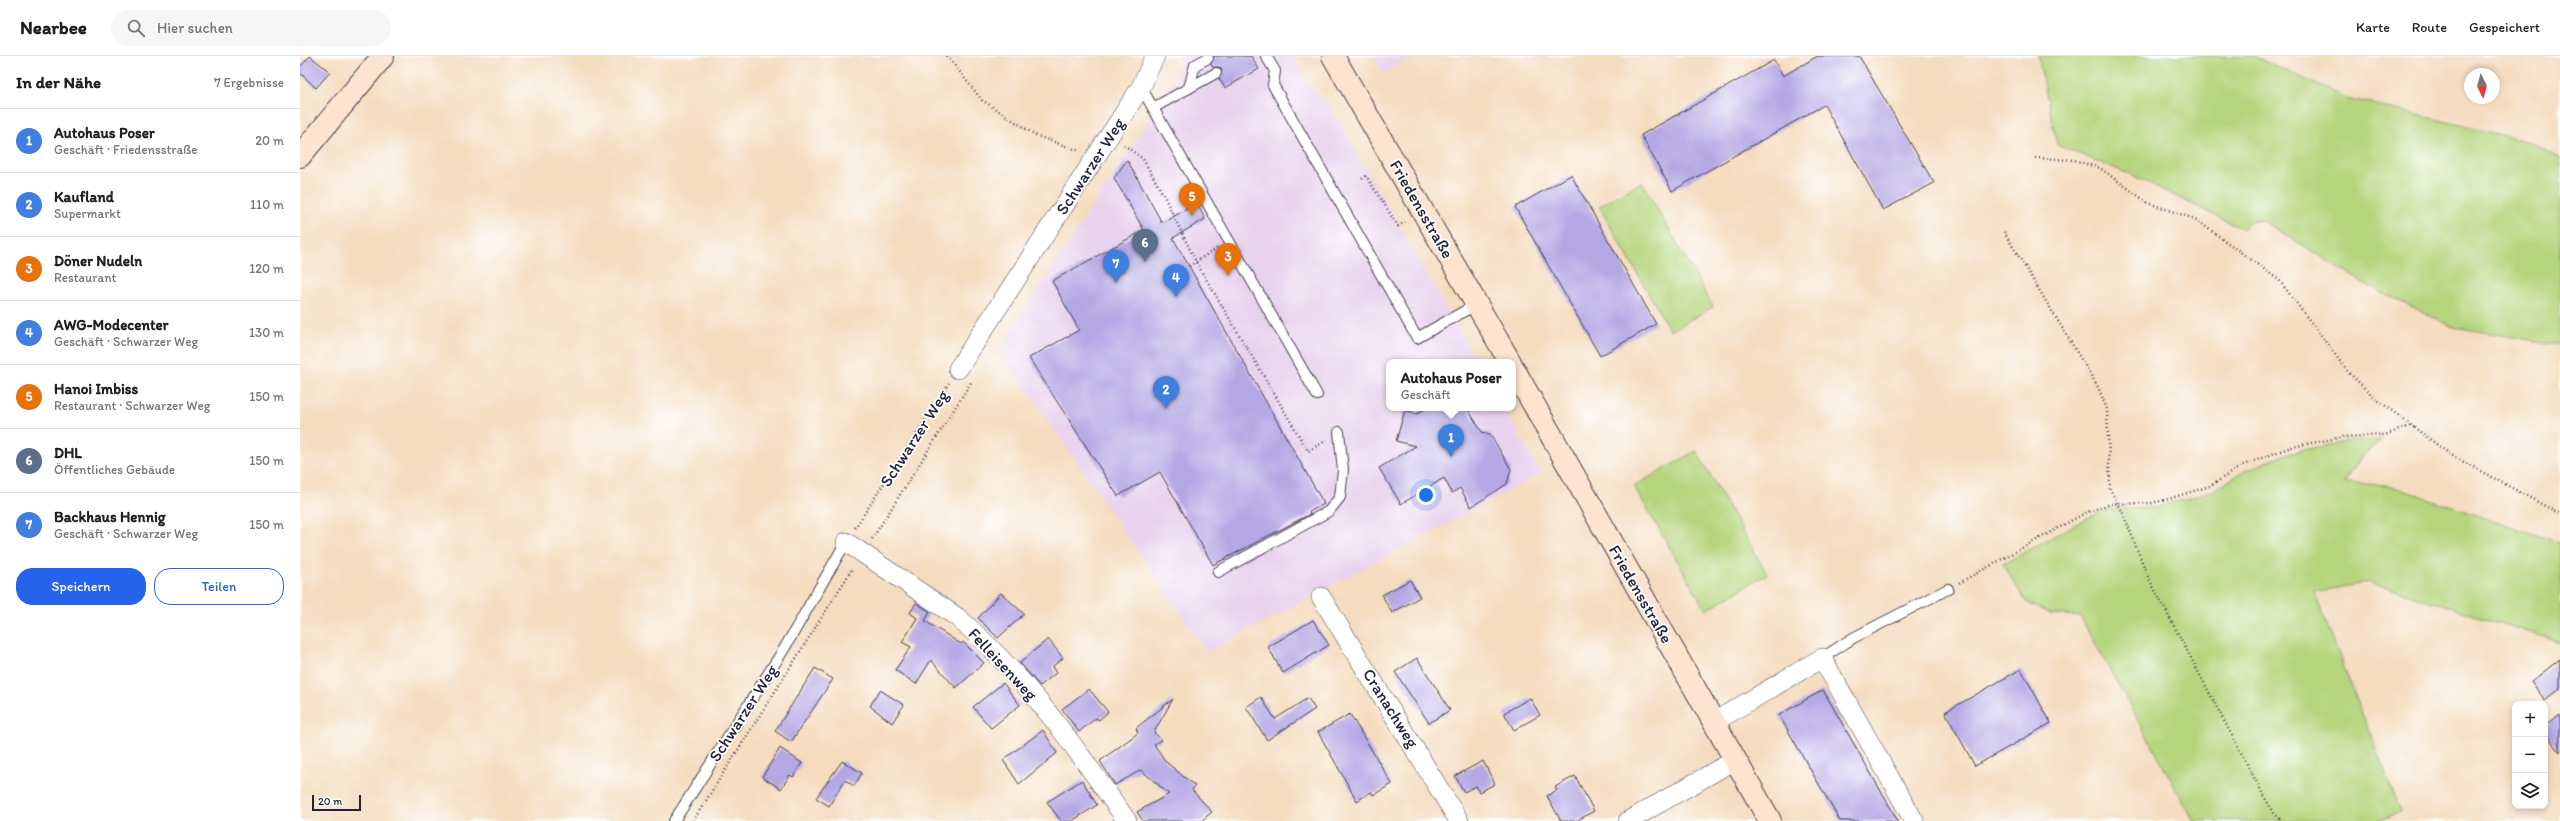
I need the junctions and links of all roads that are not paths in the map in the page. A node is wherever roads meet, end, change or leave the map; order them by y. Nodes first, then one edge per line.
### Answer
1 (383, 56) edge
2 (1154, 56) edge
3 (1266, 56) edge
4 (1333, 56) edge
5 (1208, 58) dead end
6 (1216, 73) dead end
7 (1141, 87) junction
8 (1188, 88) junction
9 (1153, 108) junction
10 (300, 156) edge
11 (1477, 304) junction
12 (1508, 359) edge
13 (1516, 373) edge
14 (966, 374) road end
15 (1317, 395) dead end
16 (1339, 432) road end
17 (846, 542) joint
18 (1218, 572) dead end
19 (1948, 589) road end
20 (1321, 597) dead end
21 (1822, 658) junction
22 (1714, 722) junction
23 (1735, 760) junction
24 (674, 821) edge
25 (1127, 821) edge
26 (1459, 821) edge
27 (1628, 821) edge
28 (1770, 821) edge
29 (1914, 821) edge

1 - 10 street
2 - 7 street, Schwarzer Weg
3 - 11 lane
4 - 11 street, Friedensstraße
5 - 8 lane
6 - 8 lane
7 - 9 lane
7 - 14 street, Schwarzer Weg
8 - 9 lane
9 - 15 lane
11 - 12 street, Friedensstraße
13 - 22 street, Friedensstraße
16 - 18 lane
17 - 24 lane, Schwarzer Weg
17 - 25 street, Felleisenweg
19 - 21 lane
20 - 26 street, Cranachweg
21 - 22 street
21 - 29 street
22 - 23 street, Friedensstraße
23 - 27 street
23 - 28 street, Friedensstraße

